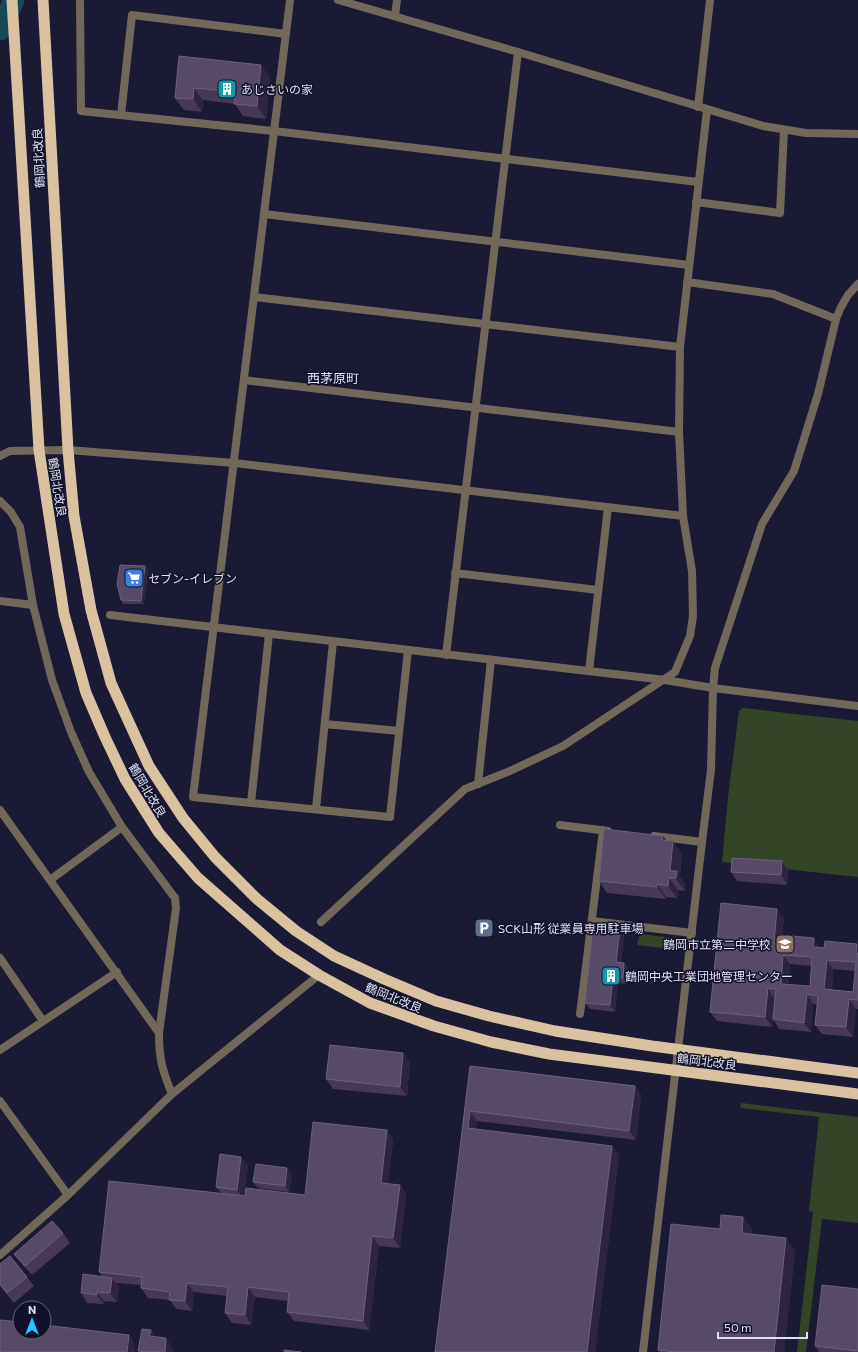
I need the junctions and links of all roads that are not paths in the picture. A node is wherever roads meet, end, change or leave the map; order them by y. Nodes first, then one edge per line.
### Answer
1 (12, 0) edge
2 (43, 0) edge
3 (80, 0) edge
4 (290, 0) edge
5 (338, 0) edge
6 (397, 0) edge
7 (710, 0) edge
8 (395, 16) junction
9 (286, 34) junction
10 (518, 52) junction
11 (698, 107) junction
12 (707, 110) junction
13 (121, 115) junction
14 (784, 130) junction
15 (274, 131) junction
16 (858, 134) edge
17 (505, 160) junction
18 (698, 182) junction
19 (696, 202) junction
20 (264, 214) junction
21 (495, 242) junction
22 (689, 265) junction
23 (687, 282) junction
24 (858, 284) edge
25 (254, 297) junction
26 (836, 319) junction
27 (485, 324) junction
28 (680, 347) junction
29 (244, 380) junction
30 (475, 408) junction
31 (680, 432) junction
32 (40, 450) junction
33 (68, 450) junction
34 (0, 456) edge
35 (234, 463) junction
36 (465, 490) junction
37 (0, 502) edge
38 (608, 507) junction
39 (683, 516) junction
40 (456, 573) junction
41 (598, 590) junction
42 (0, 601) edge
43 (33, 605) junction
44 (110, 615) dead end
45 (215, 628) junction
46 (269, 634) junction
47 (333, 642) junction
48 (408, 650) junction
49 (446, 655) junction
50 (491, 660) junction
51 (589, 671) junction
52 (665, 680) junction
53 (713, 688) junction
54 (858, 706) edge
55 (325, 724) junction
56 (399, 731) junction
57 (478, 784) junction
58 (251, 803) junction
59 (0, 810) edge
60 (316, 810) junction
61 (560, 825) dead end
62 (122, 827) junction
63 (603, 830) junction
64 (619, 832) edge
65 (649, 835) edge
66 (702, 842) junction
67 (50, 880) junction
68 (321, 922) dead end
69 (592, 922) junction
70 (692, 933) junction
71 (0, 958) edge
72 (117, 972) junction
73 (319, 976) junction
74 (580, 1014) dead end
75 (43, 1021) junction
76 (159, 1033) junction
77 (679, 1049) junction
78 (0, 1050) edge
79 (676, 1070) junction
80 (858, 1072) edge
81 (172, 1094) junction
82 (858, 1094) edge
83 (0, 1101) edge
84 (68, 1195) junction
85 (0, 1255) edge
86 (643, 1352) edge

1 - 32 highway, 鶴岡北改良
2 - 33 highway, 鶴岡北改良
3 - 13 street
4 - 9 street
5 - 8 street
6 - 8 street
7 - 11 street
8 - 10 street
9 - 13 street
9 - 15 street
10 - 11 street
10 - 17 street
11 - 12 street
12 - 14 street
12 - 18 street
13 - 15 street
14 - 16 street
14 - 19 street
15 - 17 street
15 - 20 street
17 - 18 street
17 - 21 street
18 - 19 street
19 - 22 street
20 - 21 street
20 - 25 street
21 - 22 street
21 - 27 street
22 - 23 street
23 - 26 street
23 - 28 street
24 - 26 street
25 - 27 street
25 - 29 street
26 - 53 street
27 - 28 street
27 - 30 street
28 - 31 street
29 - 30 street
29 - 35 street
30 - 31 street
30 - 36 street
31 - 39 street
32 - 33 street
32 - 34 street
32 - 73 highway, 鶴岡北改良
33 - 35 street
33 - 77 highway, 鶴岡北改良
35 - 36 street
35 - 45 street
36 - 38 street
36 - 40 street
37 - 43 street
38 - 39 street
38 - 41 street
39 - 52 street
40 - 41 street
40 - 49 street
41 - 51 street
42 - 43 street
43 - 62 street
44 - 45 street
45 - 46 street
45 - 58 street
46 - 47 street
46 - 58 street
47 - 48 street
47 - 55 street
48 - 49 street
48 - 56 street
49 - 50 street
50 - 51 street
50 - 57 street
51 - 52 street
52 - 53 street
52 - 57 street
53 - 54 street
53 - 66 street
55 - 56 street
55 - 60 street
56 - 60 street
57 - 68 street
58 - 60 street
59 - 67 street
61 - 63 street
62 - 67 street
62 - 76 street
63 - 64 street
63 - 69 street
65 - 66 street
66 - 70 street
67 - 72 street
69 - 70 street
69 - 74 street
70 - 77 street
71 - 75 street
72 - 75 street
72 - 76 street
73 - 79 highway, 鶴岡北改良
73 - 81 street
75 - 78 street
76 - 81 street
77 - 79 street
77 - 80 highway, 鶴岡北改良
79 - 82 highway, 鶴岡北改良
79 - 86 street
81 - 84 street
83 - 84 street
84 - 85 street

